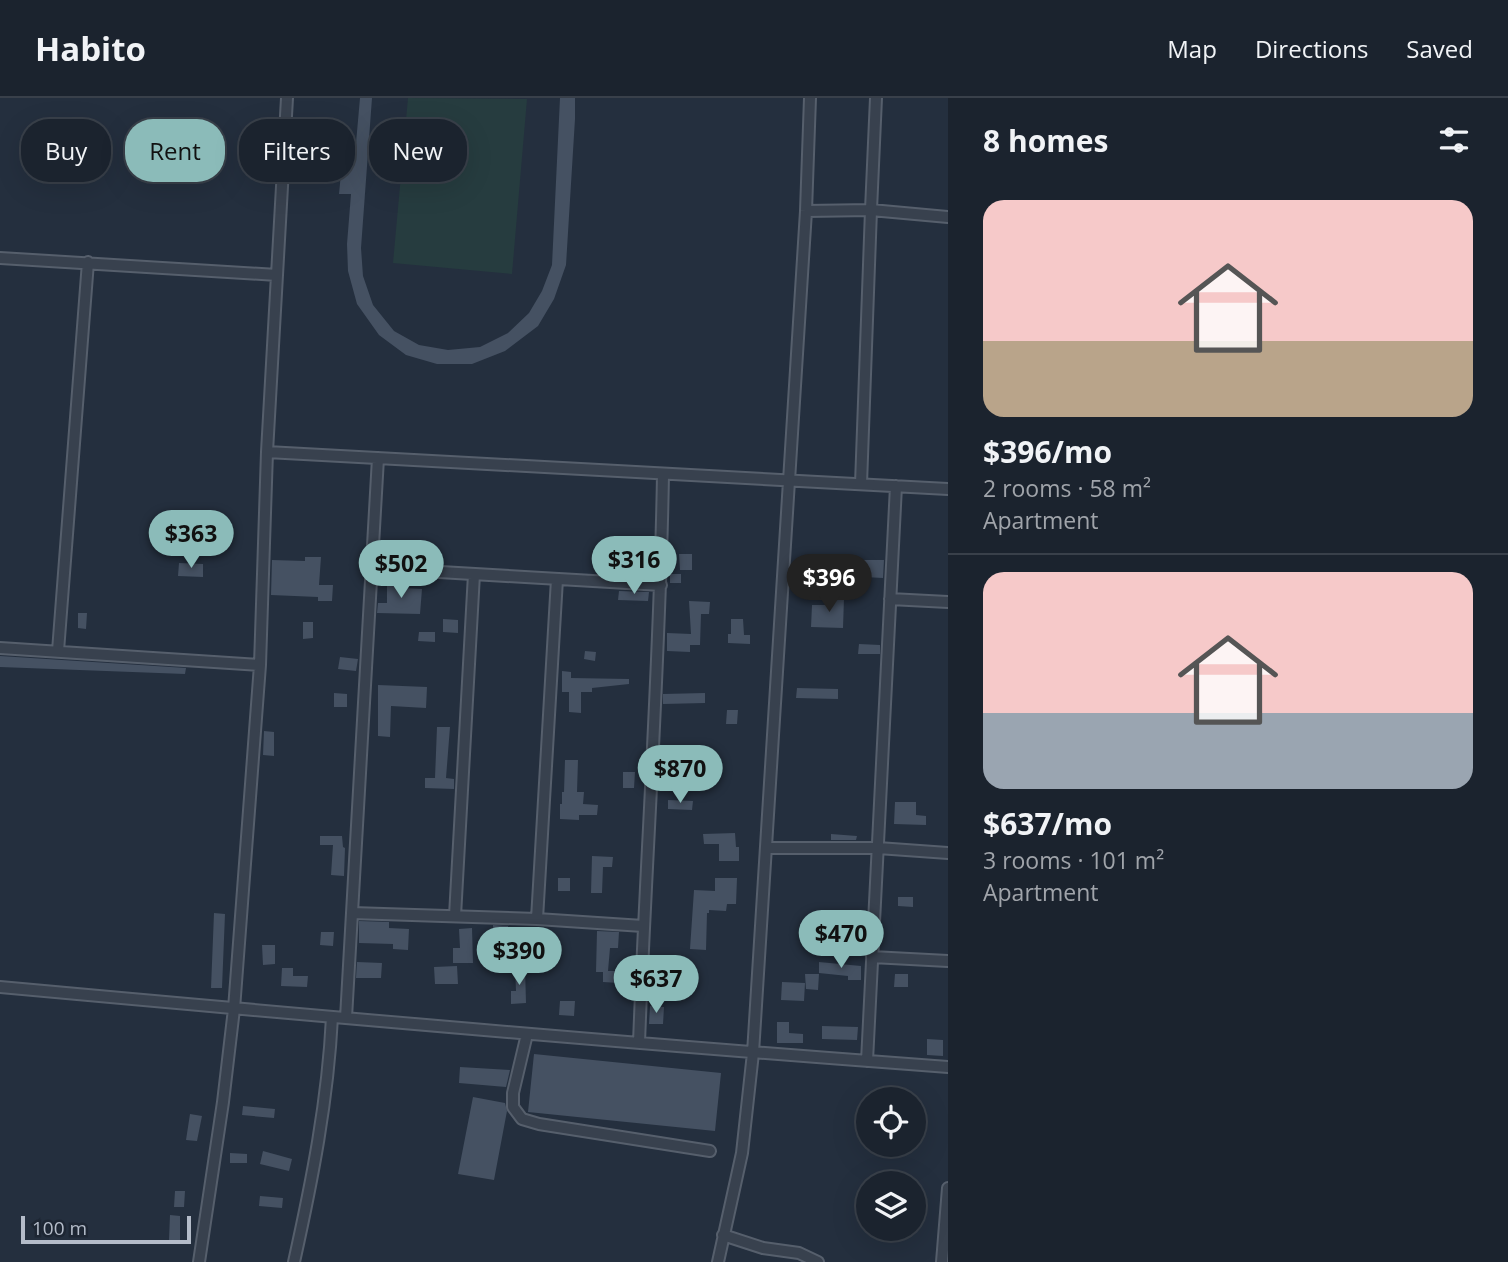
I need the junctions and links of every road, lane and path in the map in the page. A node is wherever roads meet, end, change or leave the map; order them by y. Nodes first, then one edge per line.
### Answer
1 (287, 98) edge
2 (810, 98) edge
3 (876, 98) edge
4 (870, 210) junction
5 (806, 211) junction
6 (948, 217) edge
7 (0, 258) edge
8 (88, 262) junction
9 (277, 275) junction
10 (267, 452) junction
11 (378, 458) junction
12 (663, 474) junction
13 (790, 481) junction
14 (860, 484) junction
15 (896, 486) junction
16 (948, 489) edge
17 (372, 568) junction
18 (474, 574) junction
19 (557, 579) junction
20 (661, 585) junction
21 (890, 599) junction
22 (948, 602) edge
23 (0, 648) edge
24 (58, 651) junction
25 (260, 665) junction
26 (766, 848) junction
27 (878, 848) junction
28 (948, 853) edge
29 (352, 913) junction
30 (455, 916) junction
31 (537, 919) junction
32 (643, 926) junction
33 (872, 957) junction
34 (948, 961) edge
35 (0, 986) edge
36 (234, 1009) junction
37 (332, 1017) junction
38 (346, 1018) junction
39 (527, 1034) junction
40 (639, 1043) junction
41 (753, 1053) junction
42 (867, 1061) junction
43 (948, 1067) edge
44 (710, 1151) dead end
45 (948, 1188) edge
46 (723, 1235) junction
47 (199, 1262) edge
48 (295, 1262) edge
49 (718, 1262) edge
50 (818, 1262) edge
51 (942, 1262) edge

1 - 9 street
2 - 5 street
3 - 4 street
4 - 5 street
4 - 6 street
4 - 14 street
5 - 13 street
7 - 8 street
8 - 9 street
8 - 24 street
9 - 10 street
10 - 11 street
10 - 25 street
11 - 12 street
11 - 17 street
12 - 13 street
12 - 20 street
13 - 14 street
13 - 26 street
14 - 15 street
15 - 16 street
15 - 21 street
17 - 18 street
17 - 29 street
18 - 19 street
18 - 30 street
19 - 20 street
19 - 31 street
20 - 32 street
21 - 22 street
21 - 27 street
23 - 24 street
24 - 25 street
25 - 36 street
26 - 27 street
26 - 41 street
27 - 28 street
27 - 33 street
29 - 30 street
29 - 38 street
30 - 31 street
31 - 32 street
32 - 40 street
33 - 34 street
33 - 42 street
35 - 36 street
36 - 37 street
36 - 47 street
37 - 38 street
37 - 48 street
38 - 39 street
39 - 40 street
39 - 44 street
40 - 41 street
41 - 42 street
41 - 46 street
42 - 43 street
45 - 51 street
46 - 49 street
46 - 50 street

